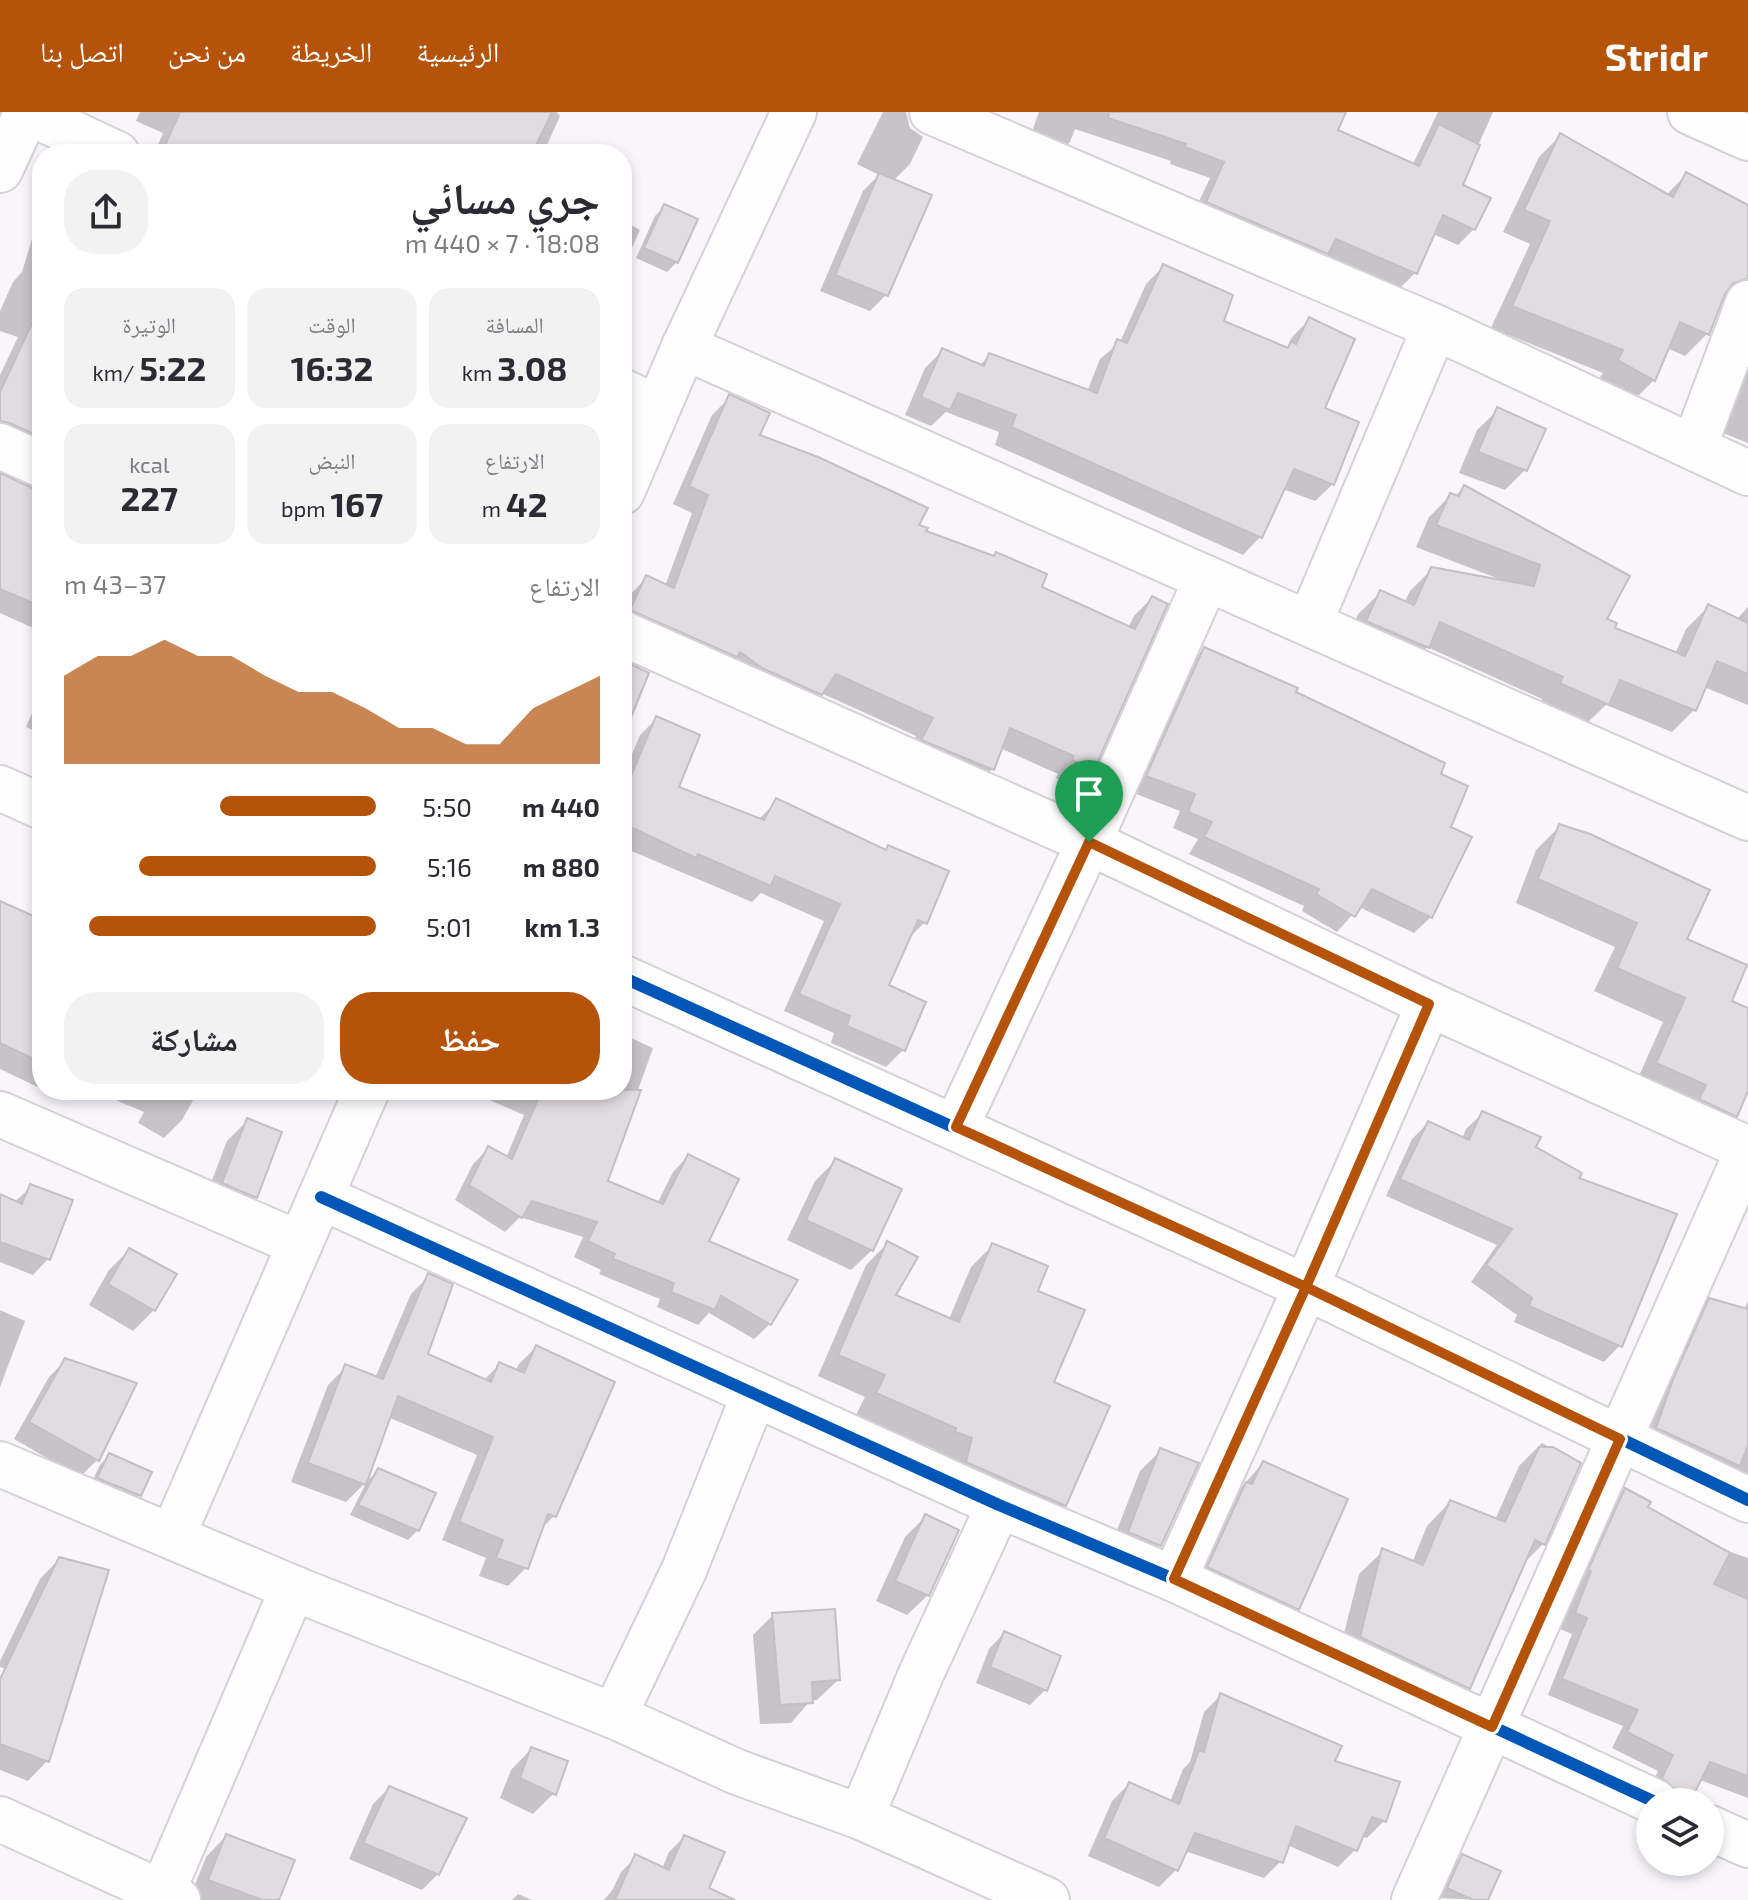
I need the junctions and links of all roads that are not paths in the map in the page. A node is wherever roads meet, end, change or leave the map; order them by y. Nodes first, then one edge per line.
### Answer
1 (27, 112) edge
2 (932, 112) edge
3 (1690, 112) edge
4 (787, 114) edge
5 (1748, 138) edge
6 (96, 144) edge
7 (0, 170) edge
8 (1748, 303) edge
9 (1435, 327) junction
10 (684, 347) junction
11 (640, 400) edge
12 (632, 441) edge
13 (0, 446) edge
14 (1694, 447) junction
15 (32, 460) edge
16 (1748, 473) edge
17 (1206, 580) junction
18 (1310, 622) junction
19 (632, 637) edge
20 (0, 788) edge
21 (32, 802) edge
22 (1748, 818) edge
23 (1089, 842) junction
24 (632, 981) edge
25 (1429, 1004) junction
26 (363, 1100) edge
27 (0, 1114) edge
28 (956, 1127) junction
29 (1748, 1149) edge
30 (321, 1197) junction
31 (300, 1244) junction
32 (1306, 1287) junction
33 (754, 1395) junction
34 (1620, 1439) junction
35 (0, 1464) edge
36 (1748, 1500) edge
37 (999, 1505) junction
38 (173, 1535) junction
39 (1174, 1579) junction
40 (293, 1588) junction
41 (614, 1716) junction
42 (1492, 1727) junction
43 (1636, 1793) edge
44 (861, 1817) junction
45 (0, 1819) edge
46 (1724, 1834) edge
47 (1748, 1845) edge
48 (166, 1898) edge
49 (1047, 1900) edge
50 (1414, 1900) edge

1 - 6 street
1 - 7 street
2 - 9 street
3 - 5 street
4 - 10 street
8 - 14 street
9 - 14 street
9 - 18 street
10 - 11 street
10 - 17 street
11 - 12 street
13 - 15 street
14 - 16 street
17 - 18 street
17 - 23 street
18 - 22 street
19 - 23 street
20 - 21 street
23 - 25 street
23 - 28 street
24 - 28 street
25 - 29 street
25 - 32 street
26 - 30 street
27 - 31 street
28 - 32 street
29 - 34 street
30 - 31 street
30 - 33 street
31 - 38 street
32 - 34 street
32 - 39 street
33 - 37 street
33 - 41 street
34 - 36 street
34 - 42 street
35 - 38 street
37 - 39 street
37 - 44 street
38 - 40 street
39 - 42 street
40 - 41 street
40 - 48 street
41 - 44 street
42 - 43 street
42 - 50 street
44 - 49 street
45 - 48 street
46 - 47 street

